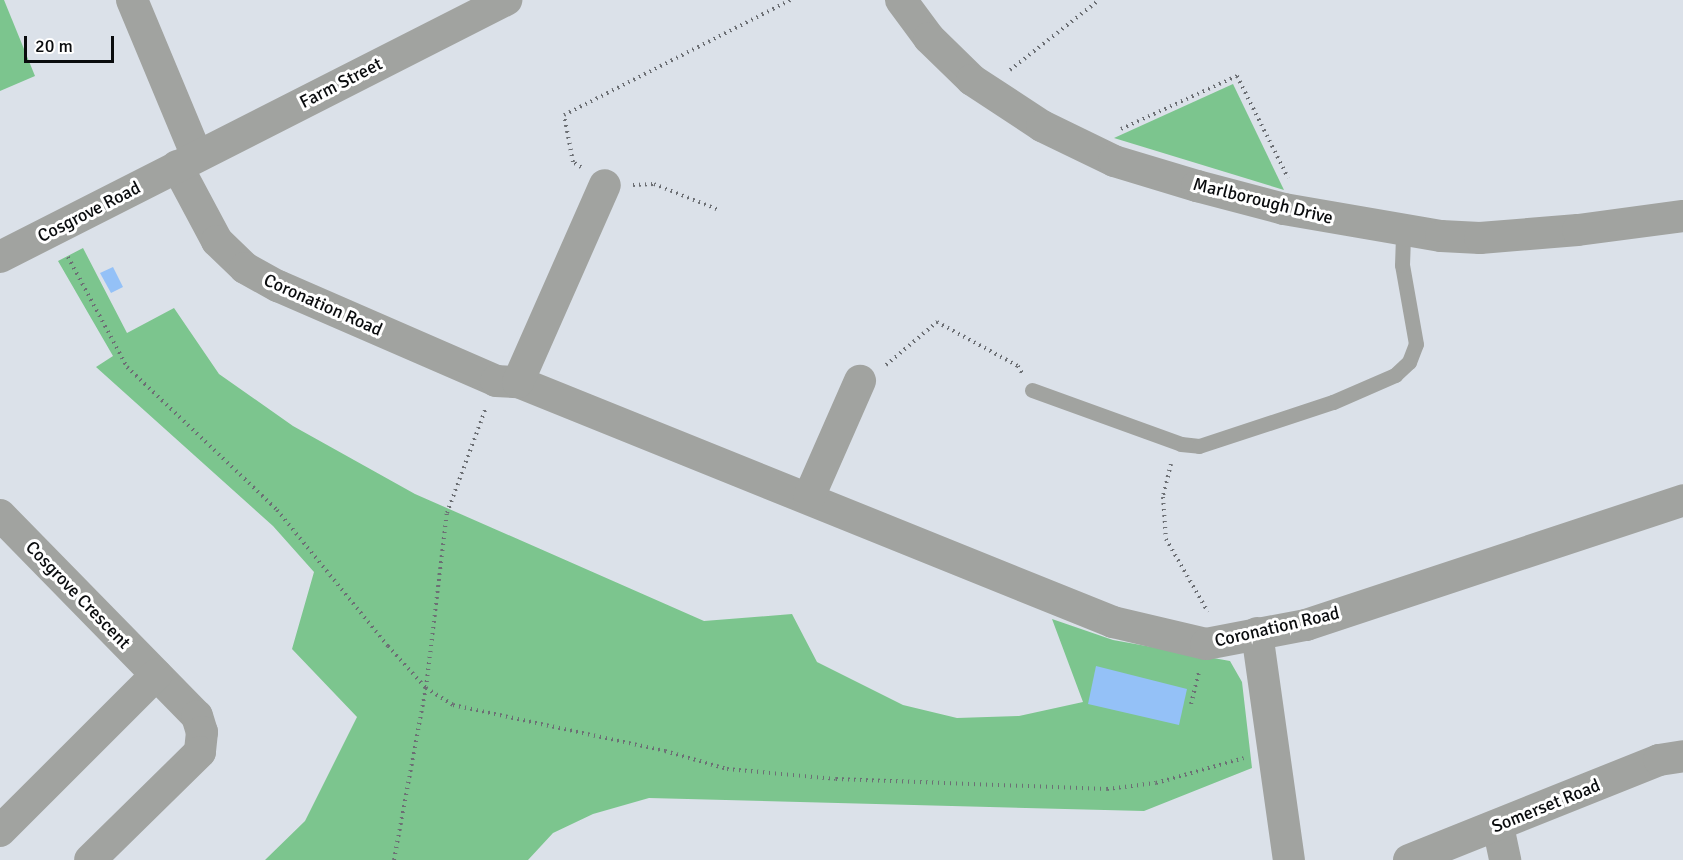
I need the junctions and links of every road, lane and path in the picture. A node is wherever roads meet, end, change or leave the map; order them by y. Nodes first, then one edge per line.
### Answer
1 (132, 0) edge
2 (506, 0) edge
3 (791, 0) edge
4 (901, 0) edge
5 (1099, 0) edge
6 (986, 89) junction
7 (1084, 146) junction
8 (187, 161) junction
9 (605, 185) junction
10 (719, 210) dead end
11 (1306, 214) junction
12 (1683, 216) edge
13 (54, 230) junction
14 (1403, 232) junction
15 (0, 257) edge
16 (860, 381) joint
17 (507, 382) junction
18 (1032, 390) joint
19 (1176, 443) junction
20 (809, 497) junction
21 (1683, 500) edge
22 (0, 516) edge
23 (1257, 633) junction
24 (1206, 644) junction
25 (156, 675) junction
26 (426, 687) junction
27 (1272, 750) junction
28 (1683, 756) edge
29 (1498, 826) junction
30 (0, 831) edge
31 (90, 860) edge
32 (394, 860) edge
33 (1288, 860) edge
34 (1409, 860) edge
35 (1505, 860) edge

1 - 8 street, Coronation Road
2 - 8 street, Farm Street
3 - 9 path
4 - 6 street, Marlborough Drive
5 - 6 path
6 - 7 street, Marlborough Drive
7 - 11 street, Marlborough Drive
7 - 11 path
8 - 13 street, Cosgrove Road
8 - 17 street, Coronation Road
9 - 10 path
9 - 17 street
11 - 14 street, Marlborough Drive
12 - 14 street, Marlborough Drive
13 - 15 street, Cosgrove Road
13 - 26 path
14 - 19 lane
16 - 18 path
16 - 20 street
17 - 20 street, Coronation Road
17 - 26 path
18 - 19 lane
19 - 24 path
20 - 24 street, Coronation Road
21 - 23 street, Coronation Road
22 - 25 street, Cosgrove Crescent
23 - 24 street, Coronation Road
23 - 27 street
25 - 30 street
25 - 31 street, Cosgrove Crescent
26 - 27 path
26 - 32 path
27 - 33 street
28 - 29 street, Somerset Road
29 - 34 street, Somerset Road
29 - 35 street

